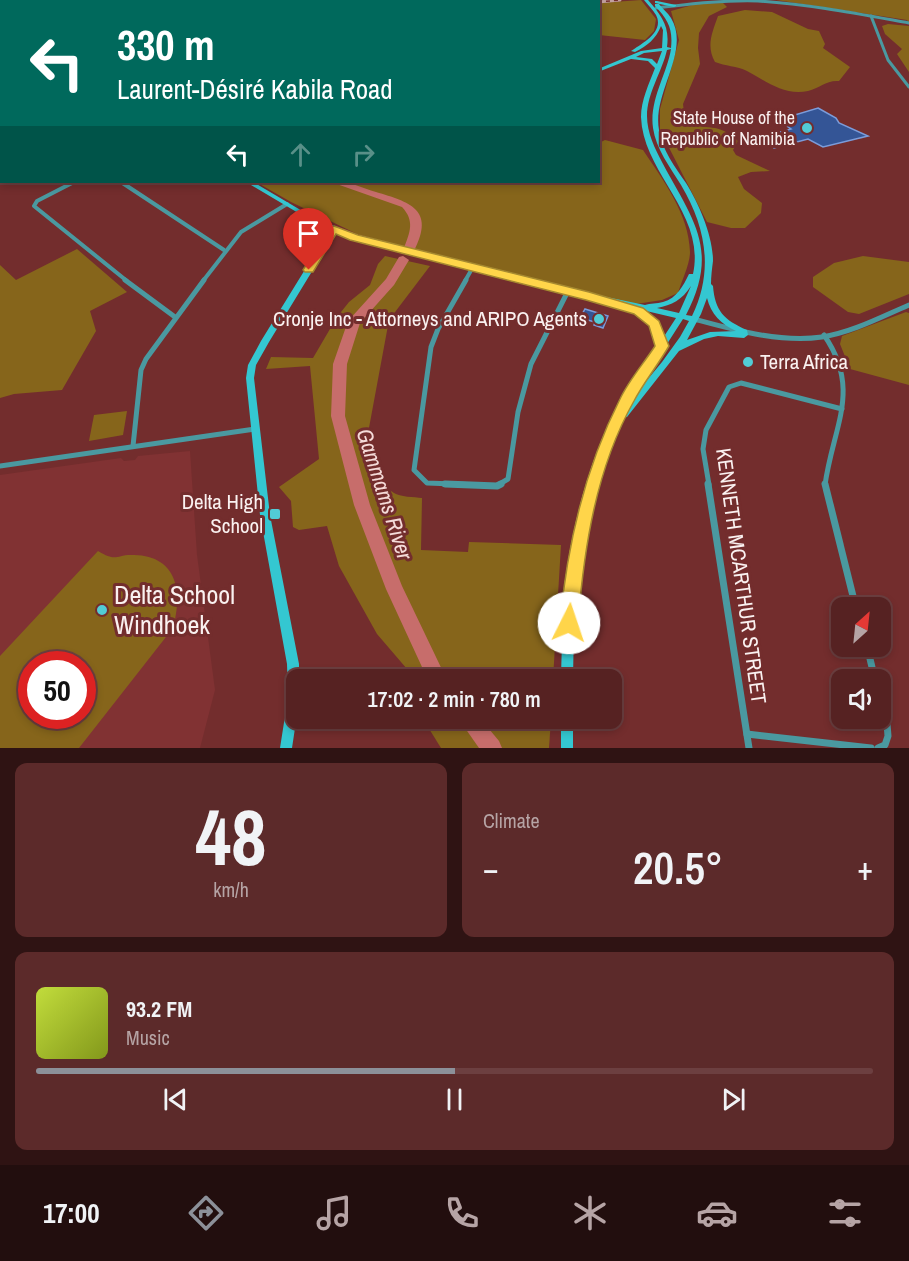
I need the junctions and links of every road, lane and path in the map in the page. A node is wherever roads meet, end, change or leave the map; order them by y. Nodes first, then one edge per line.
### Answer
1 (646, 0) edge
2 (652, 0) edge
3 (674, 6) junction
4 (658, 10) junction
5 (847, 13) junction
6 (871, 19) junction
7 (909, 24) edge
8 (669, 48) junction
9 (627, 56) junction
10 (600, 65) edge
11 (658, 68) junction
12 (600, 70) edge
13 (909, 87) edge
14 (72, 183) edge
15 (123, 183) edge
16 (251, 183) edge
17 (287, 204) junction
18 (334, 229) junction
19 (224, 250) junction
20 (699, 259) junction
21 (473, 267) junction
22 (708, 279) junction
23 (568, 291) junction
24 (909, 304) edge
25 (637, 309) junction
26 (175, 317) junction
27 (679, 318) junction
28 (693, 321) junction
29 (744, 334) junction
30 (824, 335) junction
31 (662, 346) junction
32 (677, 350) junction
33 (842, 409) junction
34 (614, 428) junction
35 (255, 429) junction
36 (133, 446) junction
37 (0, 466) edge
38 (853, 597) edge
39 (567, 669) edge
40 (567, 729) edge
41 (886, 729) edge
42 (747, 734) junction
43 (286, 748) edge
44 (567, 748) edge
45 (749, 748) edge
46 (871, 748) edge
47 (878, 748) edge

1 - 4 main road
2 - 3 main road
2 - 4 main road
3 - 4 street
3 - 5 street
4 - 8 main road
4 - 9 main road
5 - 6 street
5 - 6 street
6 - 7 street
6 - 7 street
6 - 13 street
8 - 9 main road
8 - 11 main road
8 - 22 main road
9 - 10 main road
9 - 11 main road
9 - 12 main road
11 - 20 main road
14 - 26 street
15 - 19 street
16 - 17 street
17 - 18 street
17 - 19 street
18 - 21 main road
18 - 35 main road
19 - 26 street
20 - 25 main road
20 - 27 main road
21 - 23 main road
21 - 23 street
22 - 28 main road
22 - 29 main road
23 - 25 main road
24 - 30 street
25 - 27 main road
25 - 31 main road
26 - 36 street
27 - 28 main road
27 - 31 main road
28 - 29 street
28 - 32 main road
29 - 30 street
29 - 32 main road
30 - 33 street
31 - 34 main road
32 - 34 main road
33 - 38 street
33 - 42 street, KENNETH MCARTHUR STREET
34 - 39 main road
35 - 36 street
35 - 43 main road
36 - 37 street
40 - 44 main road
41 - 47 street
42 - 45 street, KENNETH MCARTHUR STREET
42 - 46 street

